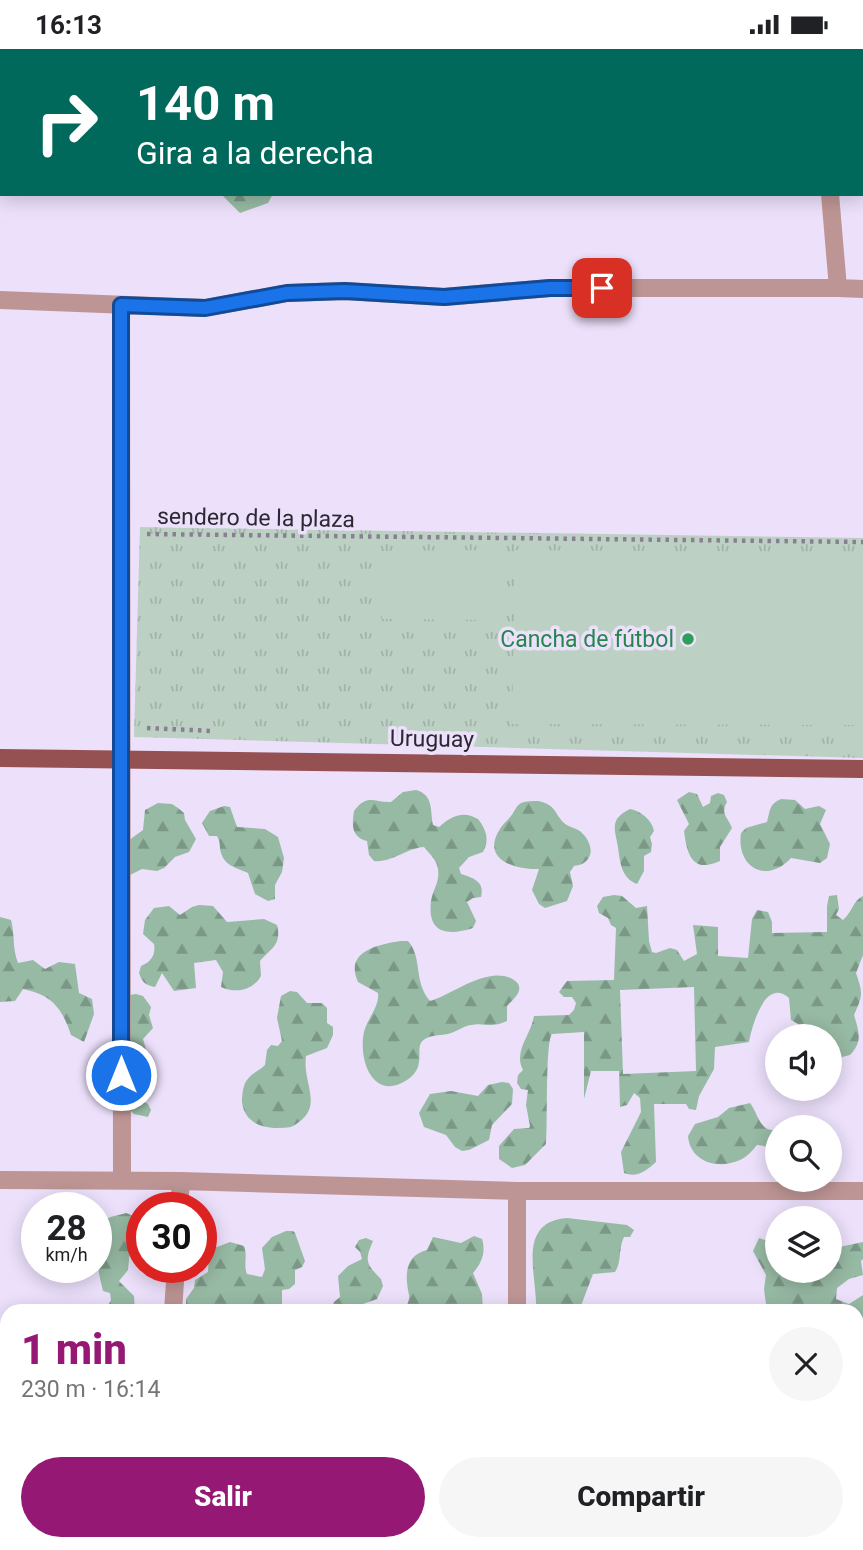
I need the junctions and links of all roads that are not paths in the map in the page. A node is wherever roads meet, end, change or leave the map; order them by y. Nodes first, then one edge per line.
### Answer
1 (830, 196) edge
2 (838, 288) junction
3 (863, 289) edge
4 (0, 300) edge
5 (121, 305) junction
6 (0, 758) edge
7 (121, 760) junction
8 (863, 769) edge
9 (0, 1180) edge
10 (122, 1180) junction
11 (181, 1181) junction
12 (517, 1191) junction
13 (863, 1191) edge
14 (180, 1192) edge
15 (175, 1283) edge
16 (173, 1304) edge
17 (517, 1304) edge

1 - 2 street
2 - 3 street
2 - 5 street
4 - 5 street
5 - 7 street
6 - 7 main road, Uruguay
7 - 8 main road, Uruguay
7 - 10 street
9 - 10 street
10 - 11 street
11 - 12 street
11 - 14 street
12 - 13 street
12 - 17 street
15 - 16 street

